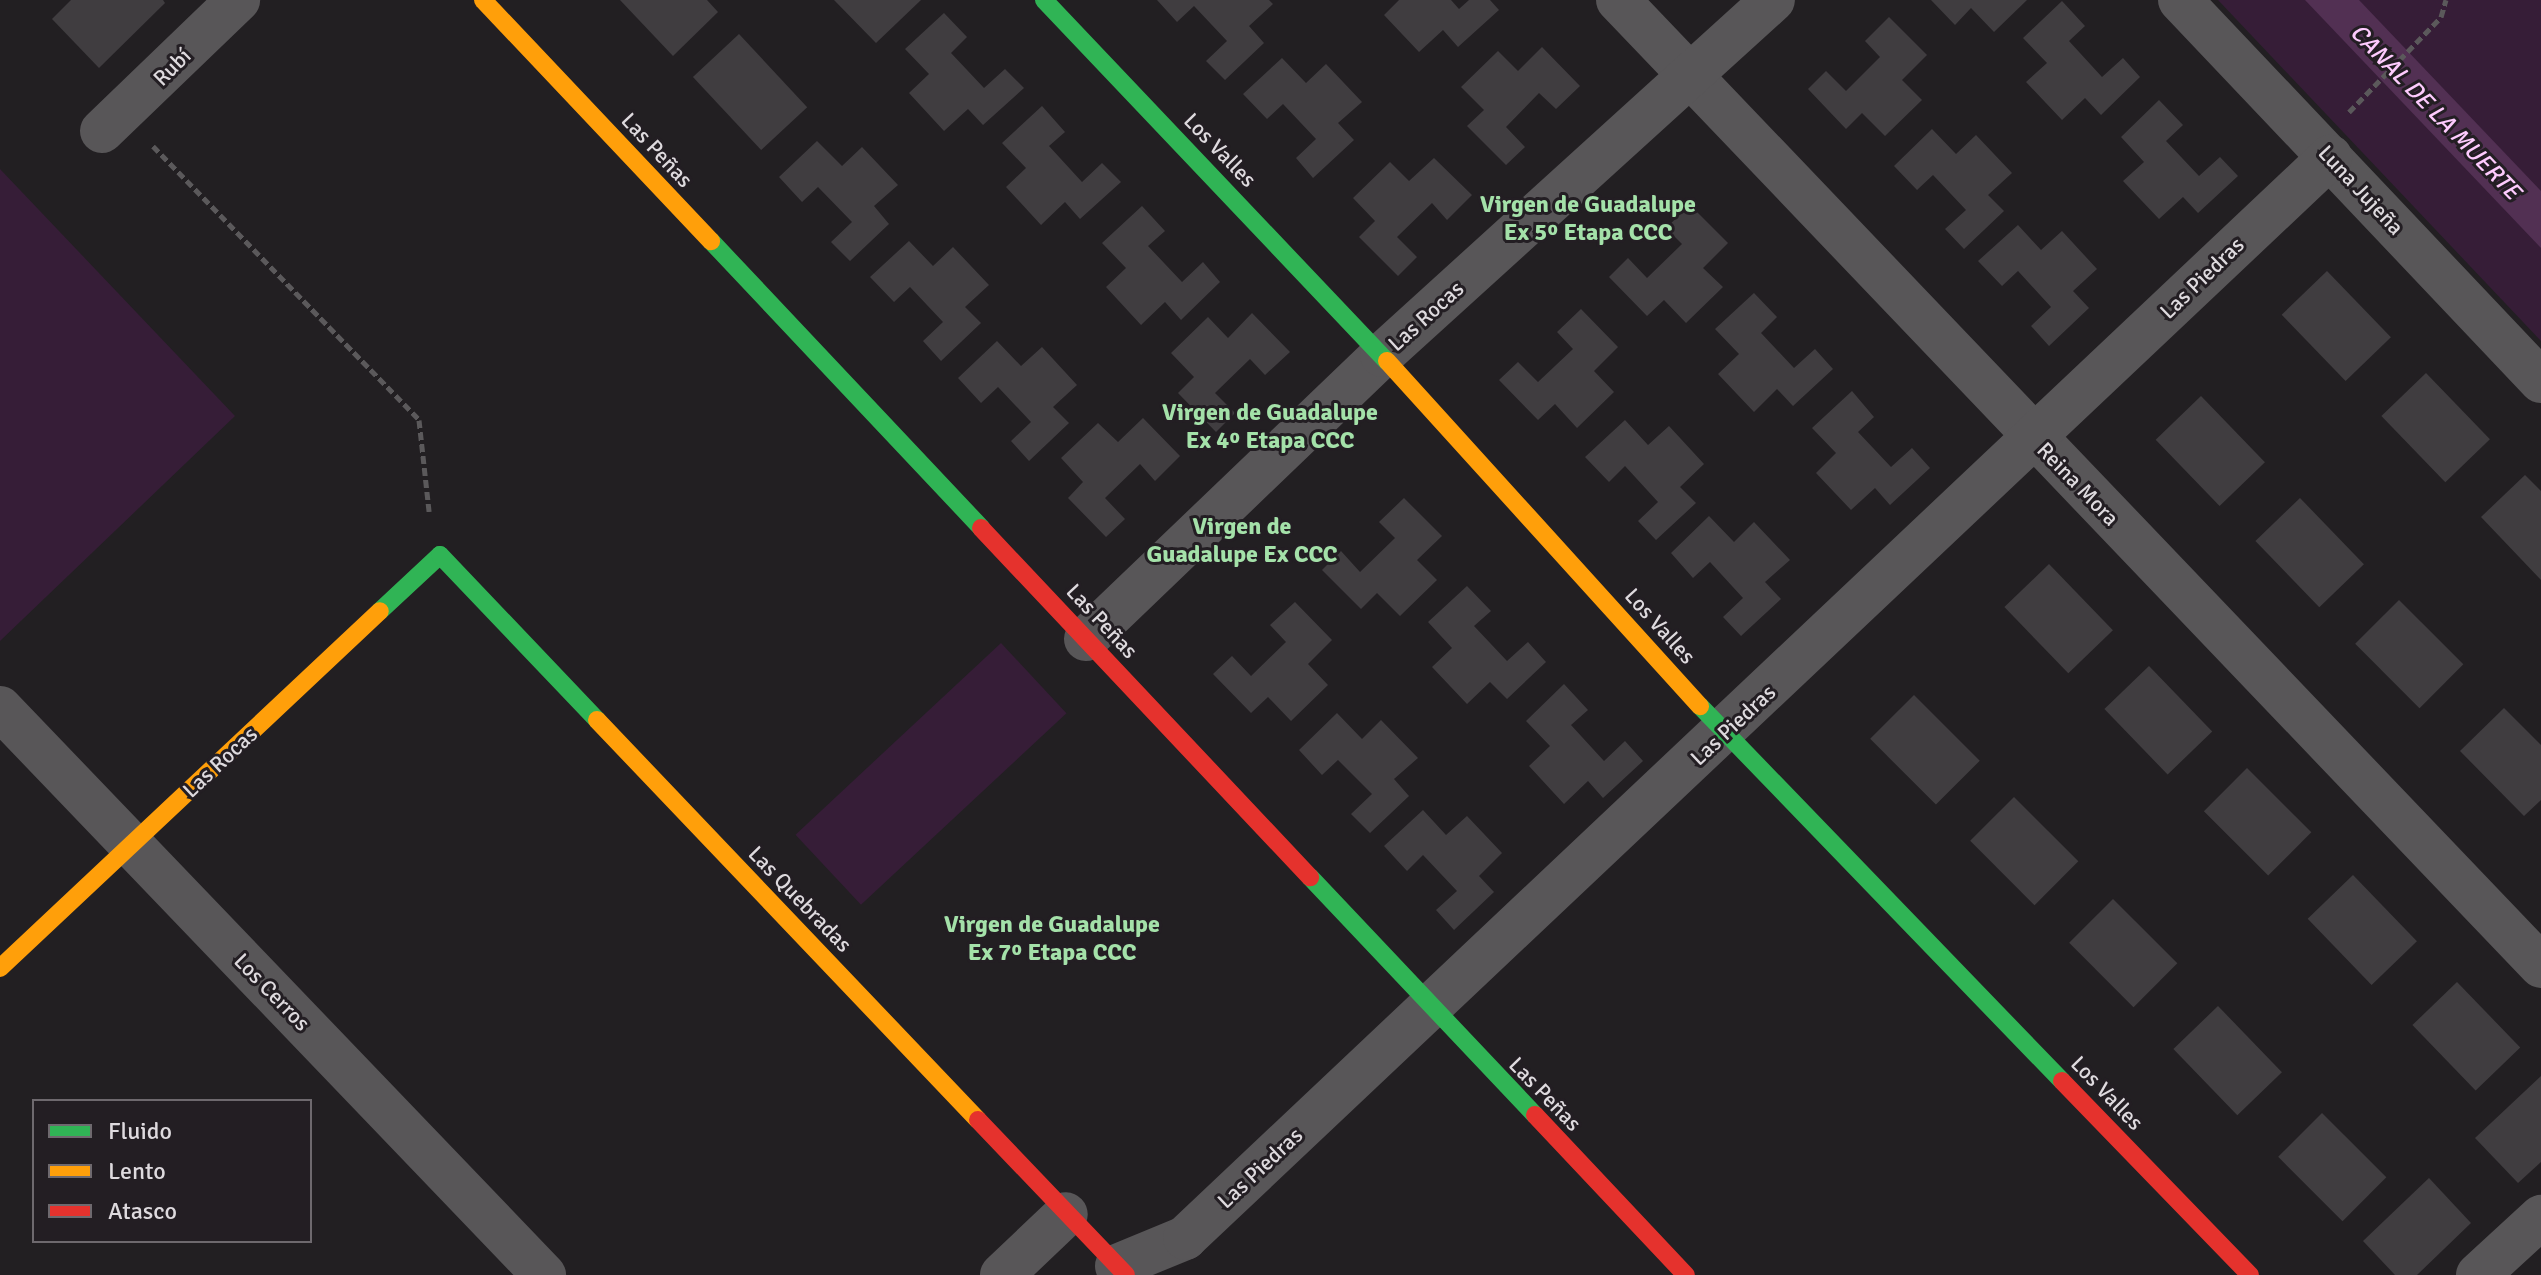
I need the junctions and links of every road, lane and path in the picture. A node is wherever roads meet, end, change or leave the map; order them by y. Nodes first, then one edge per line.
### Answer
1 (238, 0) edge
2 (483, 0) edge
3 (1044, 0) edge
4 (1618, 0) edge
5 (1773, 0) edge
6 (2180, 0) edge
7 (2446, 0) edge
8 (1691, 77) junction
9 (2372, 89) dead end
10 (113, 123) joint
11 (2330, 157) junction
12 (1382, 355) junction
13 (2541, 381) edge
14 (2035, 438) junction
15 (440, 555) junction
16 (1086, 639) junction
17 (0, 708) edge
18 (1725, 733) junction
19 (131, 846) junction
20 (2541, 966) edge
21 (0, 968) edge
22 (1430, 1009) junction
23 (1066, 1214) junction
24 (2541, 1217) edge
25 (1121, 1270) edge
26 (544, 1275) edge
27 (1002, 1275) edge
28 (1686, 1275) edge
29 (2250, 1275) edge
30 (2478, 1275) edge

1 - 10 street, Rubí
2 - 16 street, Las Peñas
3 - 12 street, Los Valles
4 - 8 street, Reina Mora
5 - 8 street, Las Rocas
6 - 11 street, Luna Jujeña
7 - 9 path
8 - 12 street, Las Rocas
8 - 14 street, Reina Mora
10 - 15 path
11 - 13 street, Luna Jujeña
11 - 14 street, Las Piedras
12 - 16 street, Las Rocas
12 - 18 street, Los Valles
14 - 18 street, Las Piedras
14 - 20 street, Reina Mora
15 - 19 street, Las Rocas
15 - 23 street, Las Quebradas
16 - 22 street, Las Peñas
17 - 19 street, Los Cerros
18 - 22 street, Las Piedras
18 - 29 street, Los Valles
19 - 21 street, Las Rocas
19 - 26 street, Los Cerros
22 - 25 street, Las Piedras
22 - 28 street, Las Peñas
23 - 25 street, Las Quebradas
23 - 27 street
24 - 30 street

